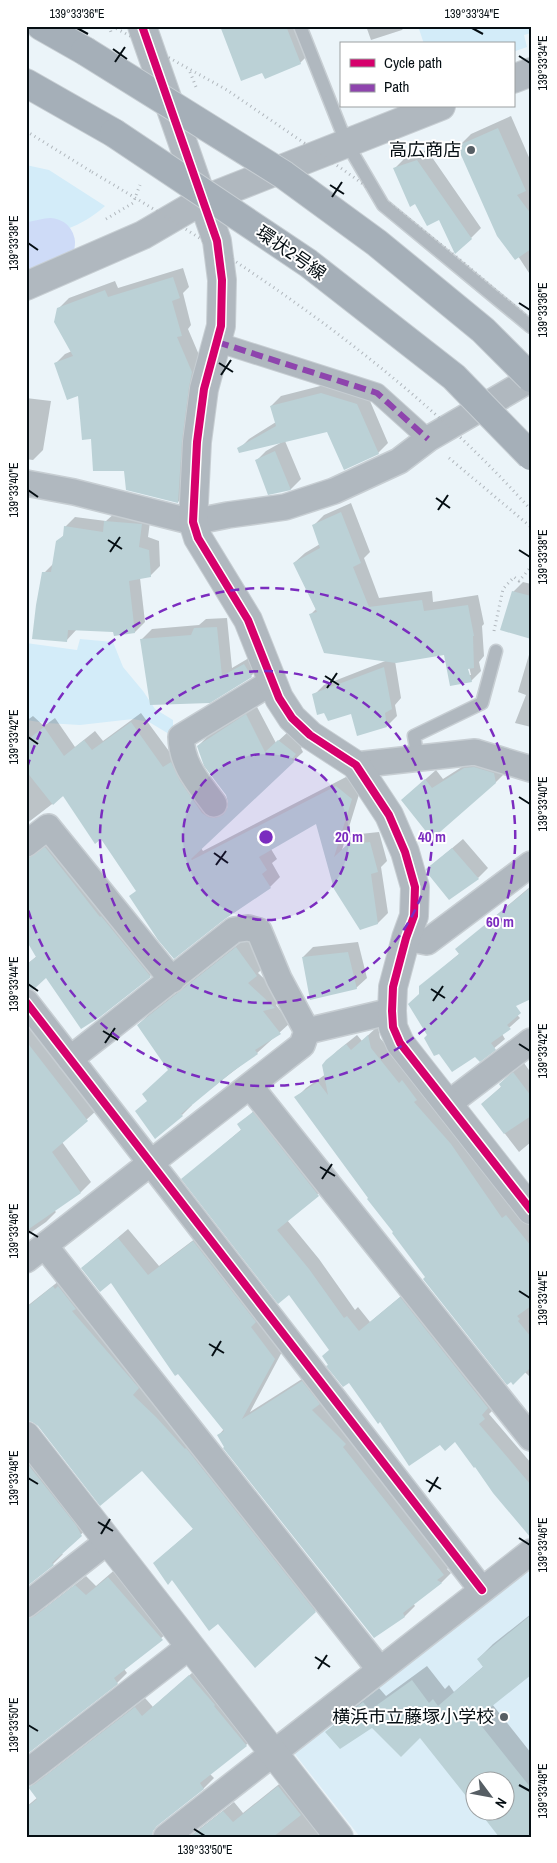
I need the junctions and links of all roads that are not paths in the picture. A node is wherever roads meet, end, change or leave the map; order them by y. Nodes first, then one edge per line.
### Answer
1 (41, 26) edge
2 (142, 26) edge
3 (300, 26) edge
4 (531, 72) edge
5 (514, 78) edge
6 (26, 83) edge
7 (436, 108) edge
8 (346, 142) junction
9 (203, 200) junction
10 (26, 286) edge
11 (531, 327) edge
12 (217, 342) junction
13 (531, 379) edge
14 (428, 439) junction
15 (531, 456) edge
16 (26, 483) edge
17 (193, 522) junction
18 (496, 651) road end
19 (272, 682) junction
20 (418, 759) junction
21 (356, 765) junction
22 (531, 769) edge
23 (214, 804) dead end
24 (26, 844) edge
25 (531, 864) edge
26 (406, 938) junction
27 (172, 980) junction
28 (26, 1002) edge
29 (392, 1011) junction
30 (307, 1031) junction
31 (531, 1041) edge
32 (70, 1059) junction
33 (250, 1086) junction
34 (448, 1104) junction
35 (150, 1163) junction
36 (530, 1206) edge
37 (36, 1253) edge
38 (27, 1438) edge
39 (531, 1438) edge
40 (108, 1541) junction
41 (531, 1552) edge
42 (482, 1590) junction
43 (26, 1605) edge
44 (190, 1646) junction
45 (380, 1670) junction
46 (273, 1753) junction
47 (26, 1773) edge
48 (166, 1837) edge
49 (339, 1837) edge

1 - 13 main road, bridge
2 - 9 street
3 - 8 lane
4 - 5 street
6 - 15 main road, 環状2号線, bridge
7 - 8 street
8 - 9 street
8 - 11 lane
9 - 10 street
9 - 12 street
12 - 14 street
12 - 17 street
13 - 14 street
14 - 17 street
16 - 17 street
17 - 19 street
18 - 20 lane
19 - 21 street
19 - 23 street
20 - 21 street
20 - 22 street
21 - 26 street
24 - 27 street
25 - 26 street
26 - 29 street
27 - 30 street
27 - 32 street
28 - 32 street
29 - 30 street
29 - 34 street
30 - 33 street
31 - 34 street
32 - 35 street
33 - 35 street
33 - 39 street
34 - 36 street
35 - 37 street
35 - 42 street
37 - 45 street
38 - 40 street
40 - 43 street
40 - 44 street
41 - 42 street
42 - 45 street
44 - 46 street
44 - 47 street
45 - 46 street
46 - 48 street
46 - 49 street

